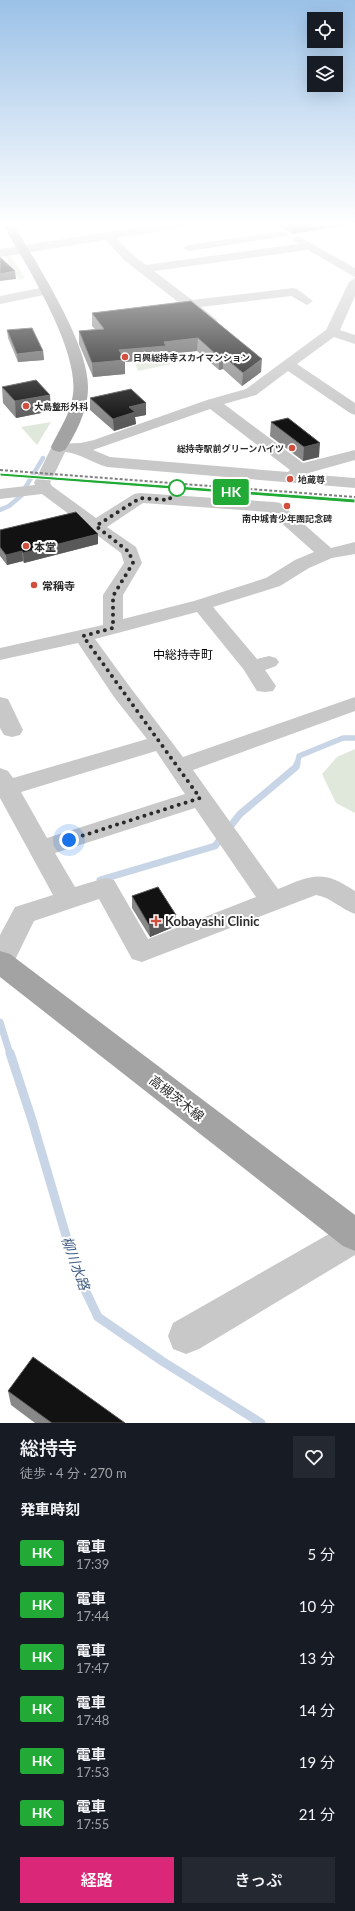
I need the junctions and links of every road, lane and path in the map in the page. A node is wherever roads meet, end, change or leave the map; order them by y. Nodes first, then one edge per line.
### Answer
1 (171, 289) edge
2 (352, 289) edge
3 (45, 291) joint
4 (0, 300) edge
5 (307, 301) dead end
6 (190, 304) junction
7 (220, 329) edge
8 (333, 330) junction
9 (355, 334) edge
10 (355, 340) edge
11 (287, 364) junction
12 (212, 403) junction
13 (355, 410) edge
14 (81, 448) junction
15 (57, 453) junction
16 (355, 455) edge
17 (296, 473) junction
18 (355, 483) edge
19 (45, 490) junction
20 (0, 494) edge
21 (96, 526) junction
22 (355, 548) edge
23 (327, 554) junction
24 (201, 605) junction
25 (113, 628) junction
26 (83, 636) junction
27 (0, 654) edge
28 (265, 686) dead end
29 (0, 704) edge
30 (355, 704) edge
31 (12, 730) dead end
32 (161, 742) junction
33 (178, 767) junction
34 (3, 782) edge
35 (200, 798) junction
36 (40, 849) junction
37 (68, 899) junction
38 (273, 902) junction
39 (355, 904) edge
40 (0, 962) edge
41 (355, 1236) edge
42 (186, 1336) dead end

1 - 6 street
2 - 8 street
3 - 4 street
3 - 15 main road
5 - 6 street
6 - 7 street
8 - 9 street
8 - 10 street
8 - 11 street
11 - 12 street
11 - 13 street
12 - 14 street
12 - 17 street
14 - 15 street
14 - 17 street
15 - 19 street
16 - 17 street
17 - 18 street
19 - 20 street
19 - 21 street
21 - 23 street
21 - 25 street
22 - 23 street
23 - 24 street
24 - 25 street
24 - 28 street
25 - 26 street
26 - 27 street
26 - 32 street
29 - 31 street
30 - 33 street
32 - 33 street
32 - 34 street
33 - 35 street
34 - 36 street
35 - 36 street
35 - 38 street
36 - 37 street
37 - 38 street
37 - 40 street
38 - 39 street
40 - 41 main road, 高槻茨木線
41 - 42 street

